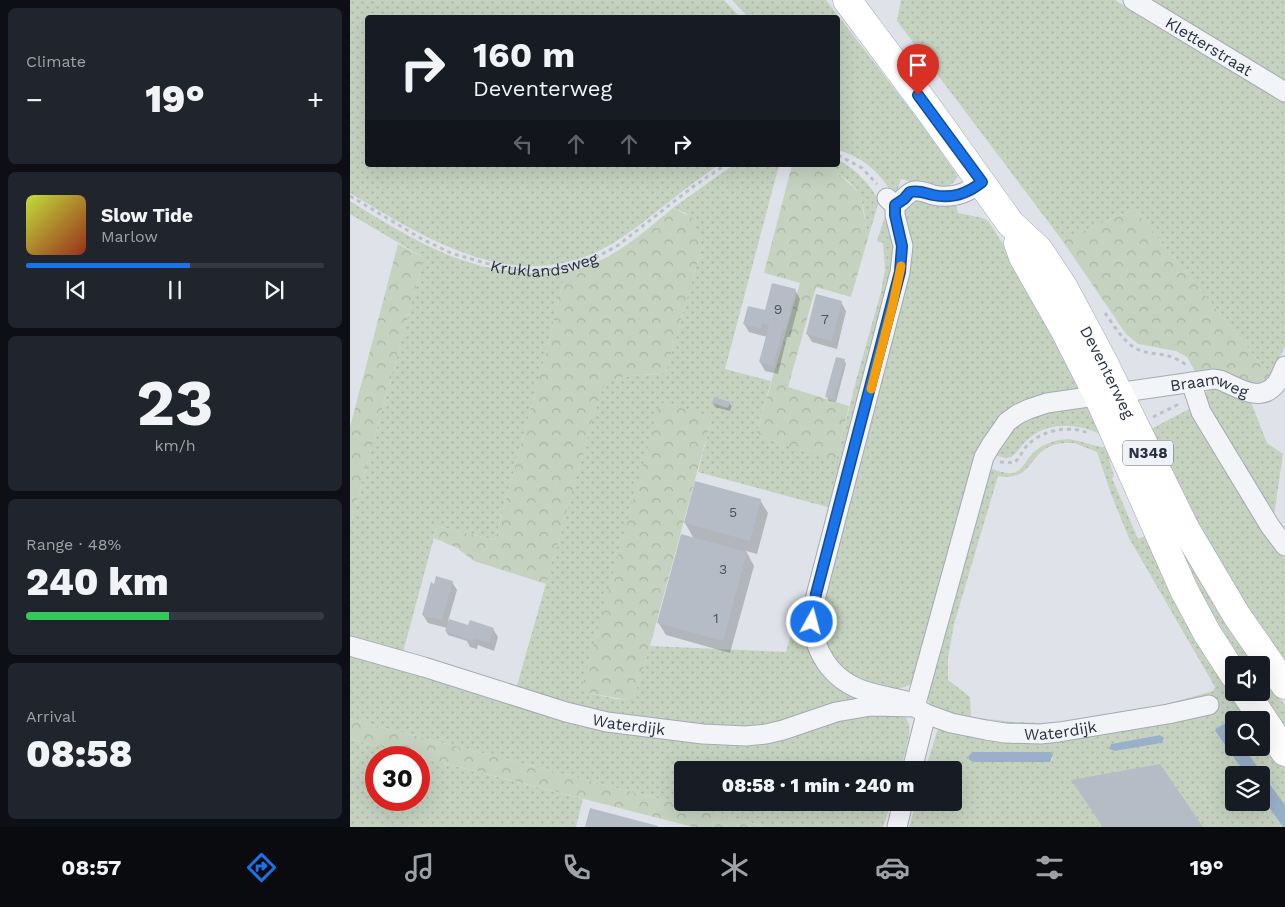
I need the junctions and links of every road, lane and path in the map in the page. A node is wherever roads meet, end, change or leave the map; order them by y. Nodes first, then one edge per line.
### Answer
1 (847, 0) edge
2 (1133, 0) edge
3 (1285, 92) edge
4 (840, 156) edge
5 (722, 167) edge
6 (982, 182) junction
7 (350, 196) edge
8 (891, 201) junction
9 (1100, 306) dead end
10 (1285, 366) edge
11 (1191, 382) junction
12 (1108, 394) junction
13 (1114, 434) junction
14 (984, 457) junction
15 (1285, 546) edge
16 (350, 646) edge
17 (1225, 661) edge
18 (1285, 685) edge
19 (1251, 701) edge
20 (1209, 704) dead end
21 (920, 711) junction
22 (1285, 752) edge
23 (913, 761) edge
24 (901, 811) edge
25 (897, 827) edge

1 - 6 main road, Deventerweg / N348
2 - 3 street, Kletterstraat
4 - 8 path
5 - 7 path, Kruklandsweg
6 - 8 street
6 - 12 main road, Deventerweg / N348
8 - 21 street
9 - 11 path, Deventerweg
10 - 11 street, Braamweg
11 - 12 street, Braamweg
11 - 15 street
12 - 13 main road, Deventerweg / N348
12 - 14 street
12 - 18 main road, Deventerweg / N348
13 - 14 path
13 - 17 main road, Deventerweg / N348
14 - 21 street
16 - 21 street, Waterdijk
19 - 22 main road
20 - 21 street, Waterdijk
21 - 23 street
24 - 25 street

